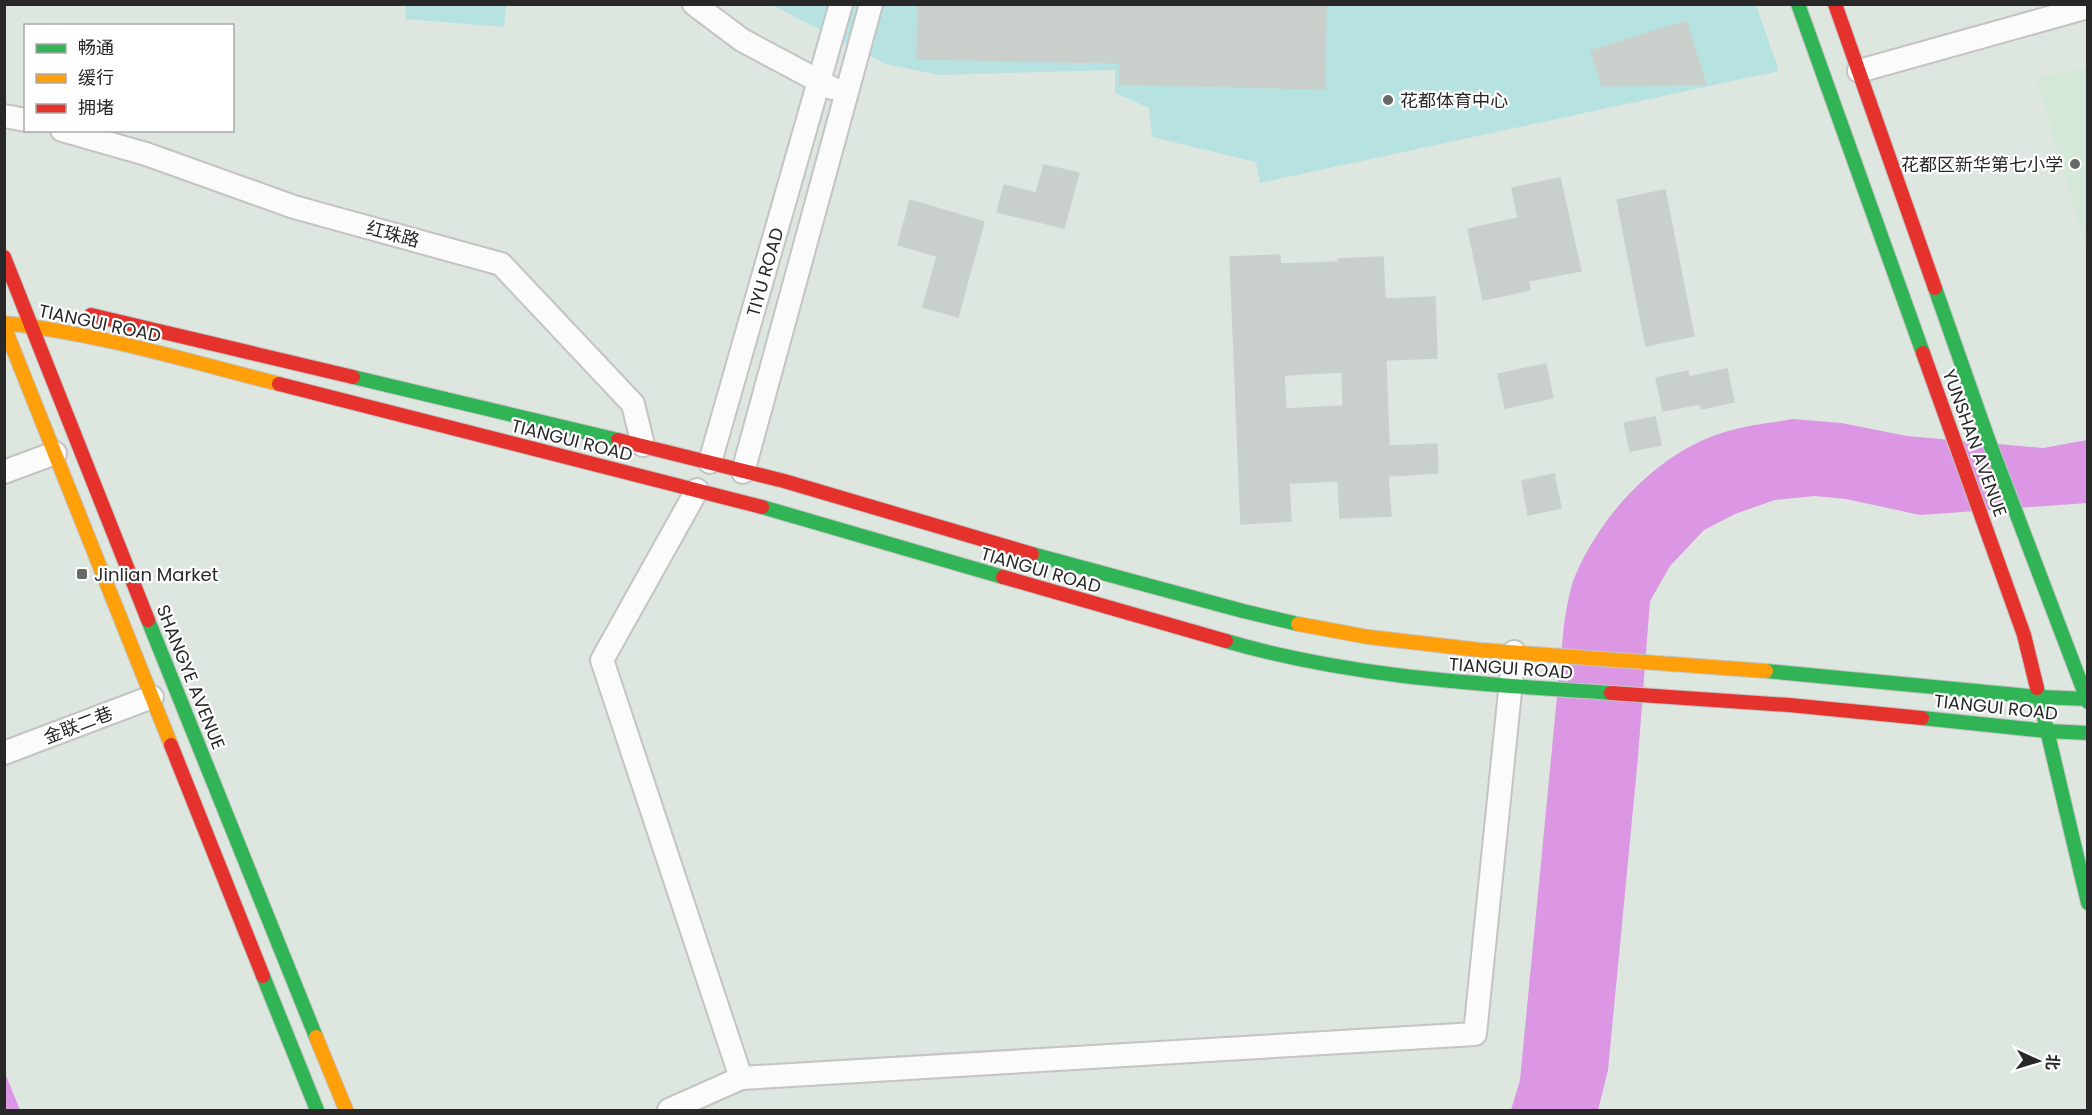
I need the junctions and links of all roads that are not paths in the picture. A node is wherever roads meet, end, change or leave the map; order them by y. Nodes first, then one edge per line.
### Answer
1 (694, 4) edge
2 (841, 4) edge
3 (871, 4) edge
4 (1798, 4) edge
5 (1835, 4) edge
6 (2088, 7) edge
7 (1859, 71) junction
8 (819, 82) junction
9 (846, 96) junction
10 (4, 116) edge
11 (24, 120) edge
12 (69, 132) edge
13 (4, 257) edge
14 (4, 301) edge
15 (29, 304) junction
16 (75, 312) dead end
17 (4, 324) edge
18 (32, 326) junction
19 (101, 339) junction
20 (74, 350) dead end
21 (64, 369) dead end
22 (64, 410) junction
23 (643, 445) junction
24 (55, 453) junction
25 (710, 462) junction
26 (4, 472) edge
27 (743, 472) junction
28 (697, 490) junction
29 (1514, 652) junction
30 (1512, 686) junction
31 (152, 697) junction
32 (2038, 697) junction
33 (2087, 700) edge
34 (2047, 731) junction
35 (2088, 733) edge
36 (4, 753) edge
37 (2088, 903) edge
38 (741, 1078) junction
39 (317, 1110) edge
40 (346, 1110) edge
41 (669, 1110) edge

1 - 8 street
2 - 8 street, TIYU ROAD
3 - 9 street, TIYU ROAD
4 - 32 main road, YUNSHAN AVENUE
5 - 7 main road, YUNSHAN AVENUE
6 - 7 street
7 - 33 main road, YUNSHAN AVENUE
8 - 9 street
8 - 25 street, TIYU ROAD
9 - 27 street, TIYU ROAD
10 - 11 street
12 - 23 street, 红珠路
13 - 15 main road, SHANGYE AVENUE
14 - 15 main road, TIANGUI ROAD
15 - 18 main road, SHANGYE AVENUE
16 - 23 main road, TIANGUI ROAD
17 - 18 main road, TIANGUI ROAD
17 - 24 main road
18 - 19 main road, TIANGUI ROAD
18 - 22 main road, SHANGYE AVENUE
19 - 20 main road
19 - 28 main road, TIANGUI ROAD
21 - 22 main road
22 - 40 main road, SHANGYE AVENUE
23 - 25 main road, TIANGUI ROAD
24 - 26 street
24 - 31 main road
25 - 27 main road, TIANGUI ROAD
27 - 29 main road, TIANGUI ROAD
28 - 30 main road, TIANGUI ROAD
28 - 38 street
29 - 30 street
29 - 32 main road, TIANGUI ROAD
30 - 34 main road, TIANGUI ROAD
30 - 38 street
31 - 36 street, 金联二巷
31 - 39 main road
32 - 33 main road, TIANGUI ROAD
32 - 34 main road, YUNSHAN AVENUE
34 - 35 main road, TIANGUI ROAD
34 - 37 main road, YUNSHAN AVENUE
38 - 41 street

